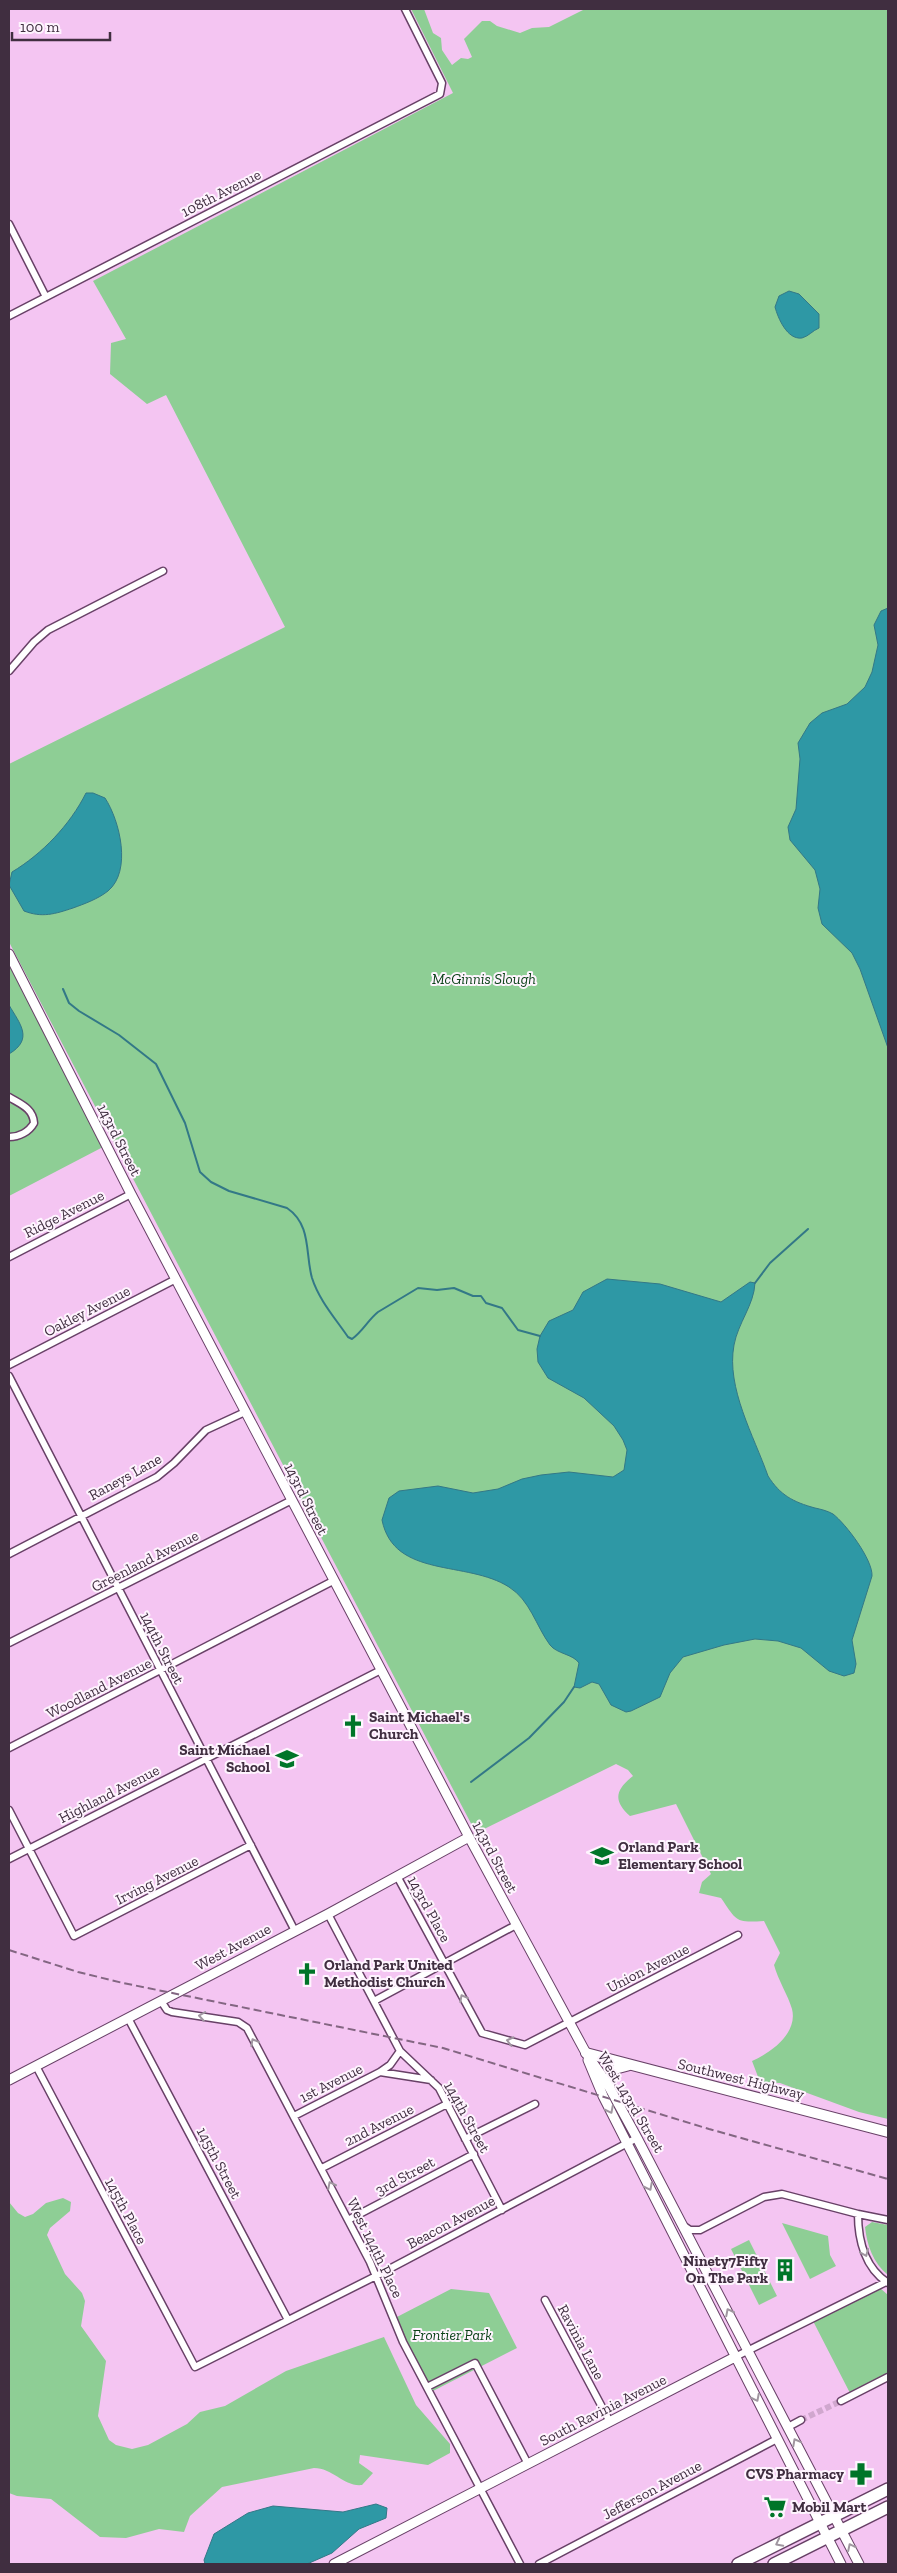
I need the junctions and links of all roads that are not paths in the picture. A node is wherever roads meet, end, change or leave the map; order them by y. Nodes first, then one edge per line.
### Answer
1 (405, 9) edge
2 (9, 224) edge
3 (46, 297) junction
4 (9, 316) edge
5 (163, 571) dead end
6 (9, 671) edge
7 (9, 954) edge
8 (9, 1097) edge
9 (9, 1137) edge
10 (131, 1194) junction
11 (9, 1257) edge
12 (176, 1279) junction
13 (9, 1365) edge
14 (9, 1376) edge
15 (245, 1412) junction
16 (292, 1500) junction
17 (80, 1516) junction
18 (9, 1554) edge
19 (334, 1581) junction
20 (118, 1589) junction
21 (9, 1643) edge
22 (160, 1670) junction
23 (381, 1670) junction
24 (9, 1748) edge
25 (206, 1758) junction
26 (9, 1810) edge
27 (469, 1837) junction
28 (251, 1845) junction
29 (29, 1849) junction
30 (9, 1859) edge
31 (397, 1876) junction
32 (328, 1914) junction
33 (516, 1925) junction
34 (295, 1931) junction
35 (738, 1935) dead end
36 (445, 1964) junction
37 (161, 2000) junction
38 (374, 2001) junction
39 (128, 2018) junction
40 (569, 2022) junction
41 (482, 2033) joint
42 (400, 2051) junction
43 (586, 2053) junction
44 (36, 2066) junction
45 (628, 2066) junction
46 (380, 2072) junction
47 (9, 2080) edge
48 (432, 2080) junction
49 (611, 2091) junction
50 (447, 2104) junction
51 (535, 2104) dead end
52 (294, 2116) junction
53 (888, 2132) edge
54 (637, 2138) junction
55 (466, 2139) junction
56 (627, 2143) junction
57 (474, 2154) junction
58 (322, 2168) junction
59 (502, 2210) junction
60 (858, 2214) junction
61 (348, 2220) junction
62 (888, 2220) edge
63 (684, 2226) junction
64 (703, 2229) junction
65 (696, 2248) junction
66 (376, 2276) junction
67 (887, 2283) edge
68 (545, 2300) dead end
69 (288, 2320) junction
70 (749, 2351) junction
71 (735, 2357) junction
72 (195, 2367) joint
73 (888, 2377) edge
74 (427, 2387) junction
75 (841, 2401) tunnel mouth
76 (801, 2420) tunnel mouth
77 (610, 2422) junction
78 (788, 2427) junction
79 (777, 2438) junction
80 (528, 2464) junction
81 (480, 2489) junction
82 (888, 2490) edge
83 (888, 2507) edge
84 (835, 2516) junction
85 (820, 2523) junction
86 (842, 2530) junction
87 (828, 2537) junction
88 (349, 2561) edge
89 (334, 2564) edge
90 (520, 2564) edge
91 (539, 2564) edge
92 (738, 2564) edge
93 (774, 2564) edge
94 (841, 2564) edge
95 (859, 2564) edge

1 - 3 street, 108th Avenue
2 - 3 street
3 - 4 street, 108th Avenue
5 - 6 street
7 - 10 main road, 143rd Street
8 - 9 street
10 - 11 street, Ridge Avenue
10 - 12 main road, 143rd Street
12 - 13 street, Oakley Avenue
12 - 15 main road, 143rd Street
14 - 17 street, 144th Street
15 - 16 main road, 143rd Street
15 - 17 street, Raneys Lane
16 - 19 main road, 143rd Street
16 - 20 street, Greenland Avenue
17 - 18 street, Raneys Lane
17 - 20 street, 144th Street
19 - 22 street, Woodland Avenue
19 - 23 main road, 143rd Street
20 - 21 street, Greenland Avenue
20 - 22 street, 144th Street
22 - 24 street, Woodland Avenue
22 - 25 street, 144th Street
23 - 25 street, Highland Avenue
23 - 27 main road, 143rd Street
25 - 28 street, 144th Street
25 - 29 street, Highland Avenue
26 - 29 street
27 - 31 main road, West Avenue
27 - 33 main road, 143rd Street
28 - 29 street, Irving Avenue
28 - 34 street, 144th Street
29 - 30 street, Highland Avenue
31 - 32 main road, West Avenue
31 - 36 street, 143rd Place
32 - 34 main road, West Avenue
32 - 38 street, 144th Street
33 - 36 street
33 - 40 main road, 143rd Street
34 - 37 main road, West Avenue
35 - 40 street, Union Avenue
36 - 38 street
41 -> 36 street, 143rd Place
37 - 39 main road, West Avenue
52 -> 37 street, West 144th Place
38 - 42 street, 144th Street
39 - 44 main road, West Avenue
39 - 69 street, 145th Street
40 -> 41 street, Union Avenue
40 - 43 main road, 143rd Street
42 - 46 street, 1st Avenue
42 - 48 street, 144th Street
43 - 45 main road, Southwest Highway
43 - 49 main road, West 143rd Street
43 -> 56 main road, West 143rd Street
44 - 47 main road, West Avenue
44 - 72 street, 145th Place
45 - 49 main road
45 - 53 main road, Southwest Highway
46 - 48 street, 1st Avenue
46 - 52 street, 1st Avenue
48 - 50 street, 144th Street
49 - 54 main road, West 143rd Street
50 - 55 street, 144th Street
50 - 58 street, 2nd Avenue
51 - 55 street
52 - 58 street, West 144th Place
54 - 56 street, Beacon Avenue
54 - 63 main road, West 143rd Street
55 - 57 street, 144th Street
56 - 59 street, Beacon Avenue
56 -> 71 main road, West 143rd Street
57 - 59 street, 144th Street
57 - 61 street, 3rd Street
61 -> 58 street, West 144th Place
59 - 66 street, Beacon Avenue
60 - 62 street
60 - 64 street
60 -> 67 street
61 - 66 street, West 144th Place
63 - 64 street
63 - 65 main road, West 143rd Street
64 - 65 street
70 -> 65 main road, West 143rd Street
66 - 69 street, Beacon Avenue
66 - 74 street, West 144th Place
67 - 70 street, South Ravinia Avenue
68 - 77 street, Ravinia Lane
69 - 72 street, Beacon Avenue
70 - 71 street, South Ravinia Avenue
70 - 78 main road, West 143rd Street
71 - 77 main road, South Ravinia Avenue
71 -> 79 main road, West 143rd Street
73 - 75 street
74 - 80 street
74 - 81 street, West 144th Place
76 - 78 street
77 - 80 main road, South Ravinia Avenue
84 -> 78 main road, West 143rd Street
79 - 85 main road, West 143rd Street
79 - 91 street, Jefferson Avenue
80 - 81 main road, South Ravinia Avenue
81 - 88 main road, South Ravinia Avenue
81 - 90 street, West 144th Place
82 - 84 highway
83 - 86 highway
84 - 85 highway
84 - 86 main road, West 143rd Street
85 - 87 main road, West 143rd Street
85 -> 92 highway
86 - 87 highway
95 -> 86 main road, West 143rd Street
87 - 93 highway
87 - 94 main road, West 143rd Street
88 - 89 main road, South Ravinia Avenue

